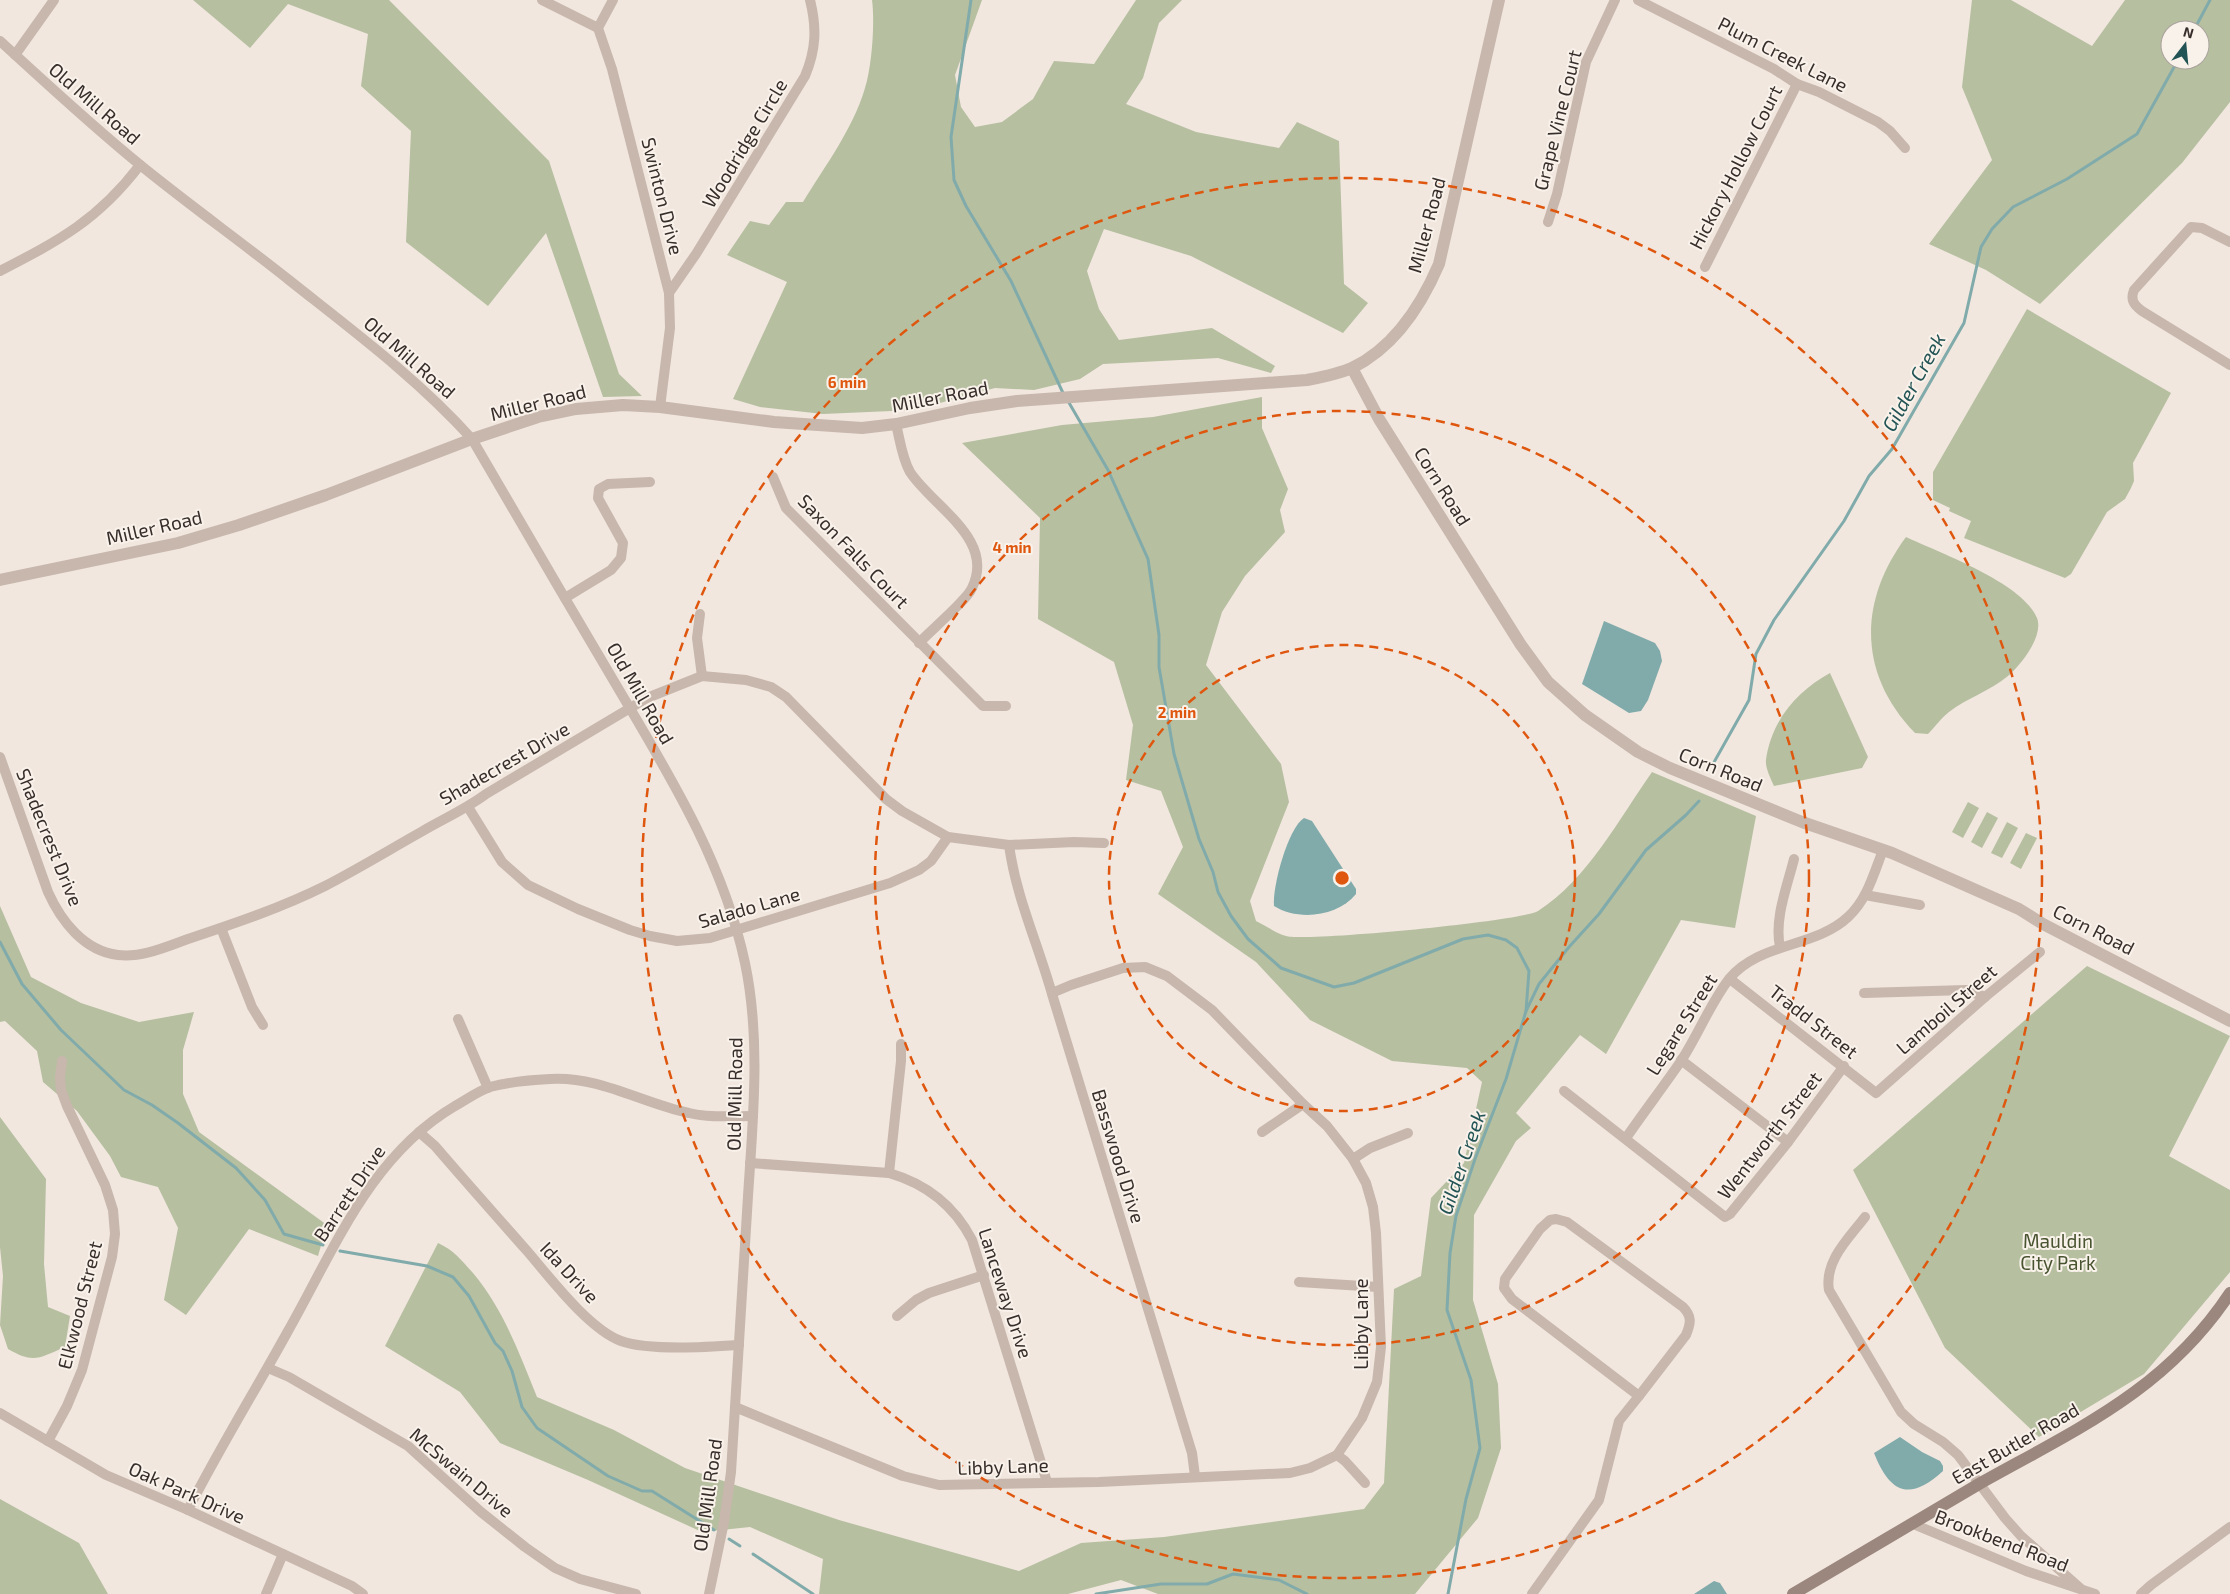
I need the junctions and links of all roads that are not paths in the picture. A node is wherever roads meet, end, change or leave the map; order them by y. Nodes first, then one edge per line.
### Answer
1 (54, 0) edge
2 (542, 0) edge
3 (613, 0) edge
4 (810, 0) edge
5 (1499, 0) edge
6 (1615, 0) edge
7 (1638, 0) edge
8 (598, 28) junction
9 (0, 41) edge
10 (15, 55) junction
11 (1797, 84) junction
12 (1905, 148) dead end
13 (140, 165) junction
14 (1548, 222) dead end
15 (2230, 242) edge
16 (1705, 267) dead end
17 (0, 271) edge
18 (669, 293) junction
19 (2230, 365) edge
20 (1352, 368) junction
21 (660, 407) junction
22 (896, 424) junction
23 (472, 439) junction
24 (773, 477) dead end
25 (650, 482) dead end
26 (0, 580) edge
27 (565, 598) junction
28 (700, 614) dead end
29 (919, 643) junction
30 (702, 676) junction
31 (1006, 706) dead end
32 (630, 709) junction
33 (0, 757) edge
34 (468, 807) junction
35 (948, 837) junction
36 (1104, 843) dead end
37 (1009, 846) junction
38 (1882, 850) junction
39 (1794, 859) dead end
40 (1865, 895) junction
41 (1920, 905) dead end
42 (221, 928) junction
43 (737, 929) junction
44 (1780, 947) junction
45 (2040, 952) dead end
46 (1730, 979) junction
47 (1052, 993) junction
48 (1864, 993) dead end
49 (1985, 997) junction
50 (458, 1019) dead end
51 (2230, 1020) edge
52 (263, 1025) dead end
53 (901, 1044) dead end
54 (1681, 1060) junction
55 (62, 1061) dead end
56 (1844, 1066) junction
57 (488, 1088) junction
58 (1564, 1091) dead end
59 (1876, 1092) joint
60 (1303, 1104) junction
61 (753, 1116) junction
62 (419, 1132) junction
63 (1262, 1132) dead end
64 (1408, 1133) dead end
65 (1626, 1138) junction
66 (1788, 1142) junction
67 (1353, 1159) junction
68 (750, 1163) junction
69 (889, 1173) junction
70 (1865, 1217) dead end
71 (984, 1275) junction
72 (1299, 1282) dead end
73 (1378, 1287) junction
74 (2230, 1293) edge
75 (898, 1316) dead end
76 (739, 1345) junction
77 (268, 1368) junction
78 (1639, 1396) junction
79 (735, 1407) junction
80 (0, 1414) edge
81 (48, 1441) junction
82 (1337, 1455) junction
83 (1195, 1476) junction
84 (1047, 1482) junction
85 (1365, 1483) dead end
86 (1980, 1484) junction
87 (188, 1510) junction
88 (1913, 1524) junction
89 (2230, 1527) edge
90 (282, 1554) junction
91 (2080, 1588) junction
92 (266, 1594) edge
93 (363, 1594) edge
94 (636, 1594) edge
95 (709, 1594) edge
96 (1532, 1594) edge
97 (1793, 1594) edge
98 (2095, 1594) edge
99 (2142, 1594) edge

1 - 10 street
2 - 8 street
3 - 8 street
4 - 18 street, Woodridge Circle
5 - 20 street, Miller Road
6 - 14 street, Grape Vine Court
7 - 11 street, Plum Creek Lane
8 - 18 street, Swinton Drive
9 - 10 street, Old Mill Road
10 - 13 street, Old Mill Road
11 - 12 street, Plum Creek Lane
11 - 16 street, Hickory Hollow Court
13 - 17 street
13 - 23 street, Old Mill Road
15 - 19 street
18 - 21 street, Swinton Drive
20 - 22 street, Miller Road
20 - 38 street, Corn Road
21 - 22 street, Miller Road
21 - 23 street, Miller Road
22 - 29 street
23 - 26 street, Miller Road
23 - 27 street, Old Mill Road
24 - 29 street, Saxon Falls Court
25 - 27 street
27 - 32 street, Old Mill Road
28 - 30 street
29 - 31 street, Saxon Falls Court
30 - 32 street, Shadecrest Drive
30 - 35 street, Shadecrest Drive
32 - 34 street, Shadecrest Drive
32 - 43 street, Old Mill Road
33 - 42 street, Shadecrest Drive
34 - 42 street, Shadecrest Drive
34 - 43 street, Salado Lane
35 - 37 street, Shadecrest Drive
35 - 43 street, Salado Lane
36 - 37 street, Shadecrest Drive
37 - 47 street, Basswood Drive
38 - 40 street, Legare Street
38 - 51 street, Corn Road
39 - 44 street
40 - 41 street
40 - 44 street, Legare Street
42 - 52 street
43 - 61 street, Old Mill Road
44 - 46 street, Legare Street
45 - 49 street, Lamboil Street
46 - 54 street, Legare Street
46 - 56 street, Tradd Street
47 - 60 street, Libby Lane
47 - 83 street, Basswood Drive
48 - 49 street
49 - 59 street, Lamboil Street
50 - 57 street
53 - 69 street
54 - 65 street, Legare Street
54 - 66 street
55 - 81 street, Elkwood Street
56 - 59 street, Tradd Street
56 - 66 street, Wentworth Street
57 - 61 street, Barrett Drive
57 - 62 street, Barrett Drive
58 - 65 street
60 - 63 street
60 - 67 street, Libby Lane
61 - 68 street, Old Mill Road
62 - 76 street, Ida Drive
62 - 77 street, Barrett Drive
64 - 67 street
65 - 66 street, Wentworth Street
67 - 73 street, Libby Lane
68 - 69 street, Lanceway Drive
68 - 76 street, Old Mill Road
69 - 71 street, Lanceway Drive
70 - 86 street, Brookbend Road
71 - 75 street
71 - 84 street, Lanceway Drive
72 - 73 street
73 - 82 street, Libby Lane
74 - 86 main road, East Butler Road
76 - 79 street, Old Mill Road
77 - 87 street, Barrett Drive
77 - 94 street, McSwain Drive
78 - 78 street
78 - 96 street
79 - 84 street, Libby Lane
79 - 95 street, Old Mill Road
80 - 81 street, Oak Park Drive
81 - 87 street, Oak Park Drive
82 - 83 street, Libby Lane
82 - 85 street
83 - 84 street, Libby Lane
86 - 88 main road, East Butler Road
86 - 91 street, Brookbend Road
87 - 90 street, Oak Park Drive
88 - 91 street, Brookbend Road
88 - 97 main road, East Butler Road
89 - 99 street
90 - 92 street
90 - 93 street, Oak Park Drive
91 - 98 street, Brookbend Road

